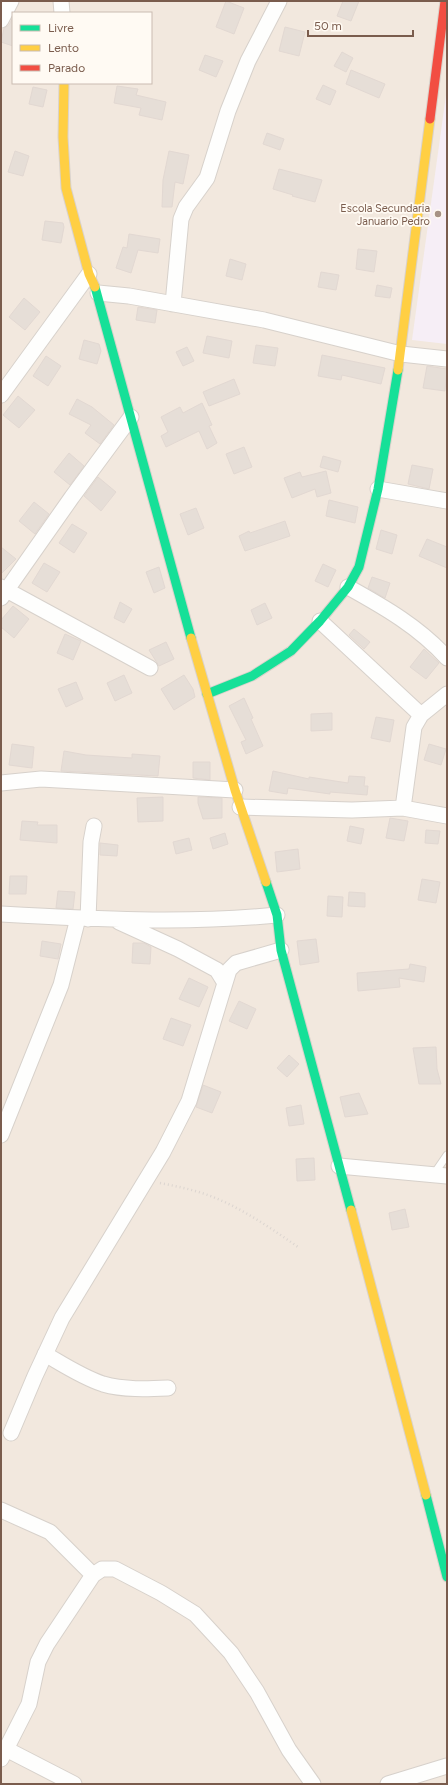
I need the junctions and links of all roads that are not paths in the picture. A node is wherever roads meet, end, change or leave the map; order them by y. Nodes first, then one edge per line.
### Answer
1 (11, 1) edge
2 (61, 1) edge
3 (279, 1) edge
4 (445, 1) edge
5 (62, 12) edge
6 (1, 20) edge
7 (64, 84) edge
8 (89, 274) junction
9 (98, 293) junction
10 (173, 304) junction
11 (401, 354) junction
12 (447, 359) edge
13 (1, 395) edge
14 (131, 418) junction
15 (378, 489) junction
16 (447, 501) edge
17 (348, 587) junction
18 (3, 592) edge
19 (320, 621) junction
20 (447, 658) edge
21 (150, 668) dead end
22 (207, 694) junction
23 (447, 694) edge
24 (421, 715) junction
25 (1, 783) edge
26 (235, 790) junction
27 (240, 806) junction
28 (403, 808) junction
29 (447, 816) edge
30 (94, 826) dead end
31 (1, 914) edge
32 (277, 915) junction
33 (83, 918) junction
34 (112, 919) junction
35 (281, 950) junction
36 (225, 983) junction
37 (1, 1135) edge
38 (447, 1155) edge
39 (339, 1166) junction
40 (440, 1175) edge
41 (45, 1354) junction
42 (168, 1388) dead end
43 (11, 1433) dead end
44 (1, 1510) edge
45 (93, 1576) junction
46 (447, 1577) edge
47 (4, 1754) edge
48 (447, 1766) edge
49 (74, 1784) edge
50 (313, 1784) edge
51 (388, 1784) edge

1 - 6 street
2 - 5 street
3 - 10 street
4 - 11 street
7 - 8 street
8 - 9 street
8 - 13 street
9 - 10 street
9 - 14 street
10 - 11 street
11 - 12 street
11 - 15 street
14 - 18 street
14 - 22 street
15 - 16 street
15 - 17 street
17 - 19 street
17 - 20 street
18 - 21 street
19 - 22 street
19 - 24 street
22 - 26 street
23 - 24 street
24 - 28 street
25 - 26 street
26 - 27 street
27 - 28 street
27 - 32 street
28 - 29 street
30 - 33 street
31 - 33 street
32 - 34 street
32 - 35 street
33 - 34 street
33 - 37 street
34 - 36 street
35 - 36 street
35 - 39 street
36 - 41 street
38 - 40 lane
39 - 40 street
39 - 46 street
41 - 42 street
41 - 43 street
44 - 45 street
45 - 47 street
45 - 50 street
47 - 49 street
48 - 51 street

